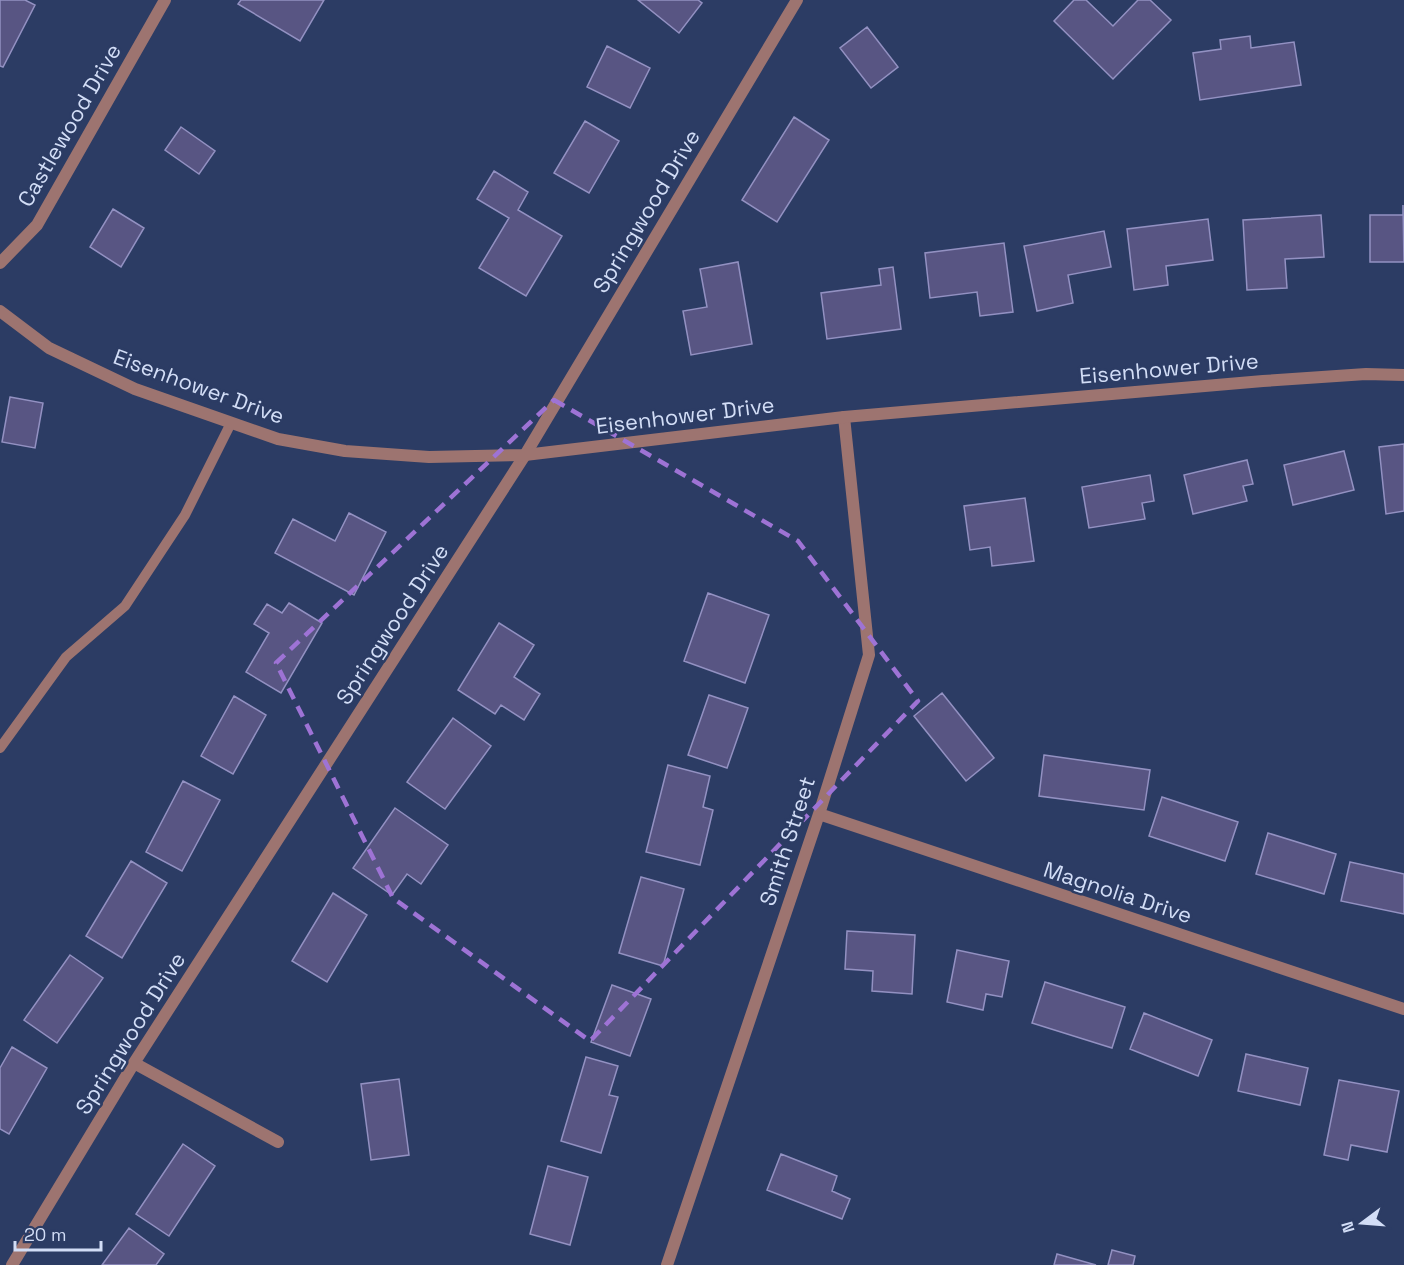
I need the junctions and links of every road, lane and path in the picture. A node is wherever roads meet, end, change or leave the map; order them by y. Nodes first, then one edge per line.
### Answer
1 (165, 0) edge
2 (797, 0) edge
3 (0, 263) edge
4 (0, 311) edge
5 (1404, 375) edge
6 (844, 417) junction
7 (231, 423) junction
8 (525, 455) junction
9 (0, 748) edge
10 (819, 814) junction
11 (1404, 1009) edge
12 (134, 1063) junction
13 (278, 1143) dead end
14 (668, 1264) edge
15 (12, 1265) edge

1 - 3 street, Castlewood Drive
2 - 8 street, Springwood Drive
4 - 7 street, Eisenhower Drive
5 - 6 street, Eisenhower Drive
6 - 8 street, Eisenhower Drive
6 - 10 street, Smith Street
7 - 8 street, Eisenhower Drive
7 - 9 lane
8 - 12 street, Springwood Drive
10 - 11 street, Magnolia Drive
10 - 14 street, Smith Street
12 - 13 street
12 - 15 street, Springwood Drive

